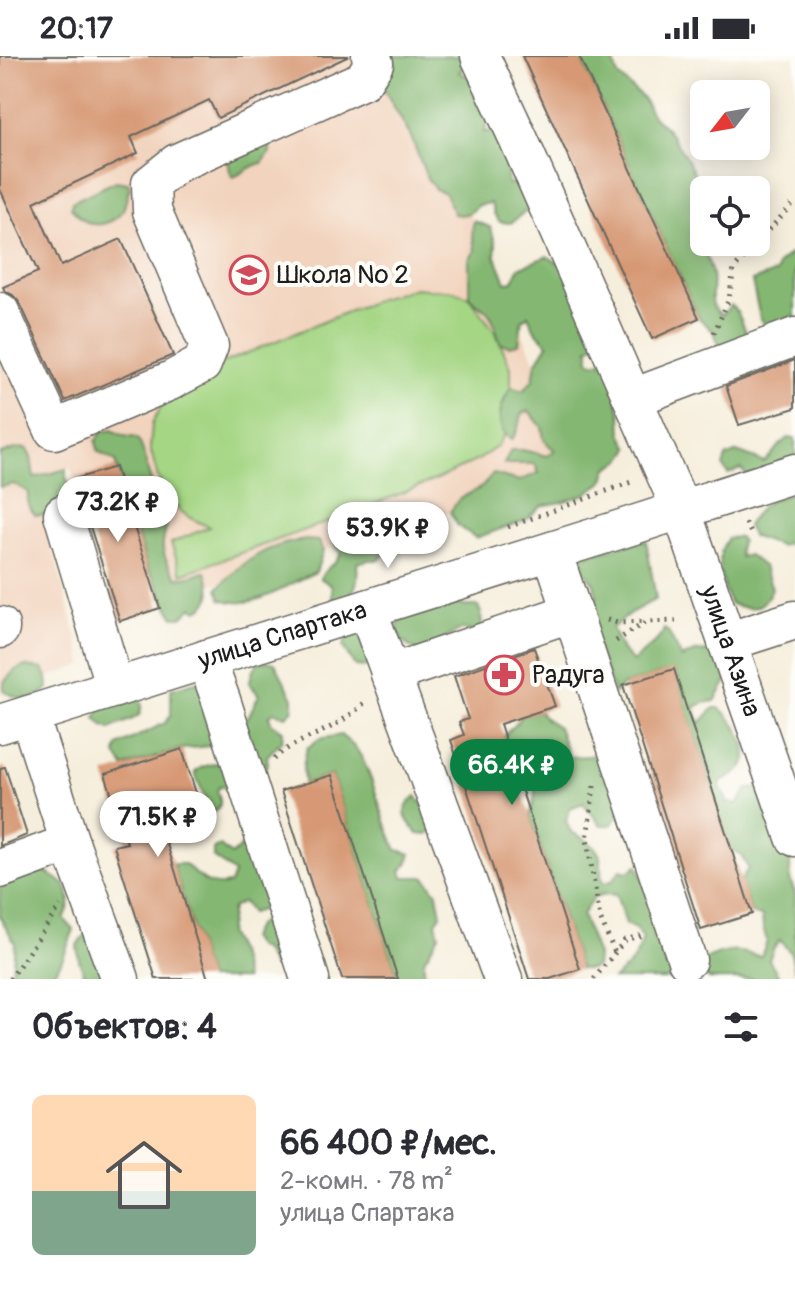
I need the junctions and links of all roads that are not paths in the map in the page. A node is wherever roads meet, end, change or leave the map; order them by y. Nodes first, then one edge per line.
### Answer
1 (371, 56) edge
2 (480, 56) edge
3 (0, 312) edge
4 (795, 337) edge
5 (633, 398) junction
6 (795, 473) edge
7 (681, 509) junction
8 (63, 514) dead end
9 (552, 551) junction
10 (367, 609) junction
11 (573, 612) junction
12 (795, 620) edge
13 (727, 642) junction
14 (206, 659) junction
15 (390, 674) junction
16 (115, 688) junction
17 (8, 718) edge
18 (795, 837) edge
19 (76, 860) junction
20 (0, 869) edge
21 (687, 960) dead end
22 (120, 979) edge
23 (310, 979) edge
24 (503, 979) edge

1 - 3 street
2 - 5 street, улица Азина
4 - 5 street
5 - 7 street, улица Азина
6 - 7 street, улица Спартака
7 - 9 street, улица Спартака
7 - 13 street, улица Азина
8 - 16 street
9 - 10 street, улица Спартака
9 - 11 street
10 - 14 street, улица Спартака
10 - 15 street
11 - 15 street
11 - 21 street
12 - 13 street
13 - 18 street, улица Азина
14 - 16 street, улица Спартака
14 - 23 street
15 - 24 street
16 - 17 street, улица Спартака
17 - 19 street
19 - 20 street
19 - 22 street

